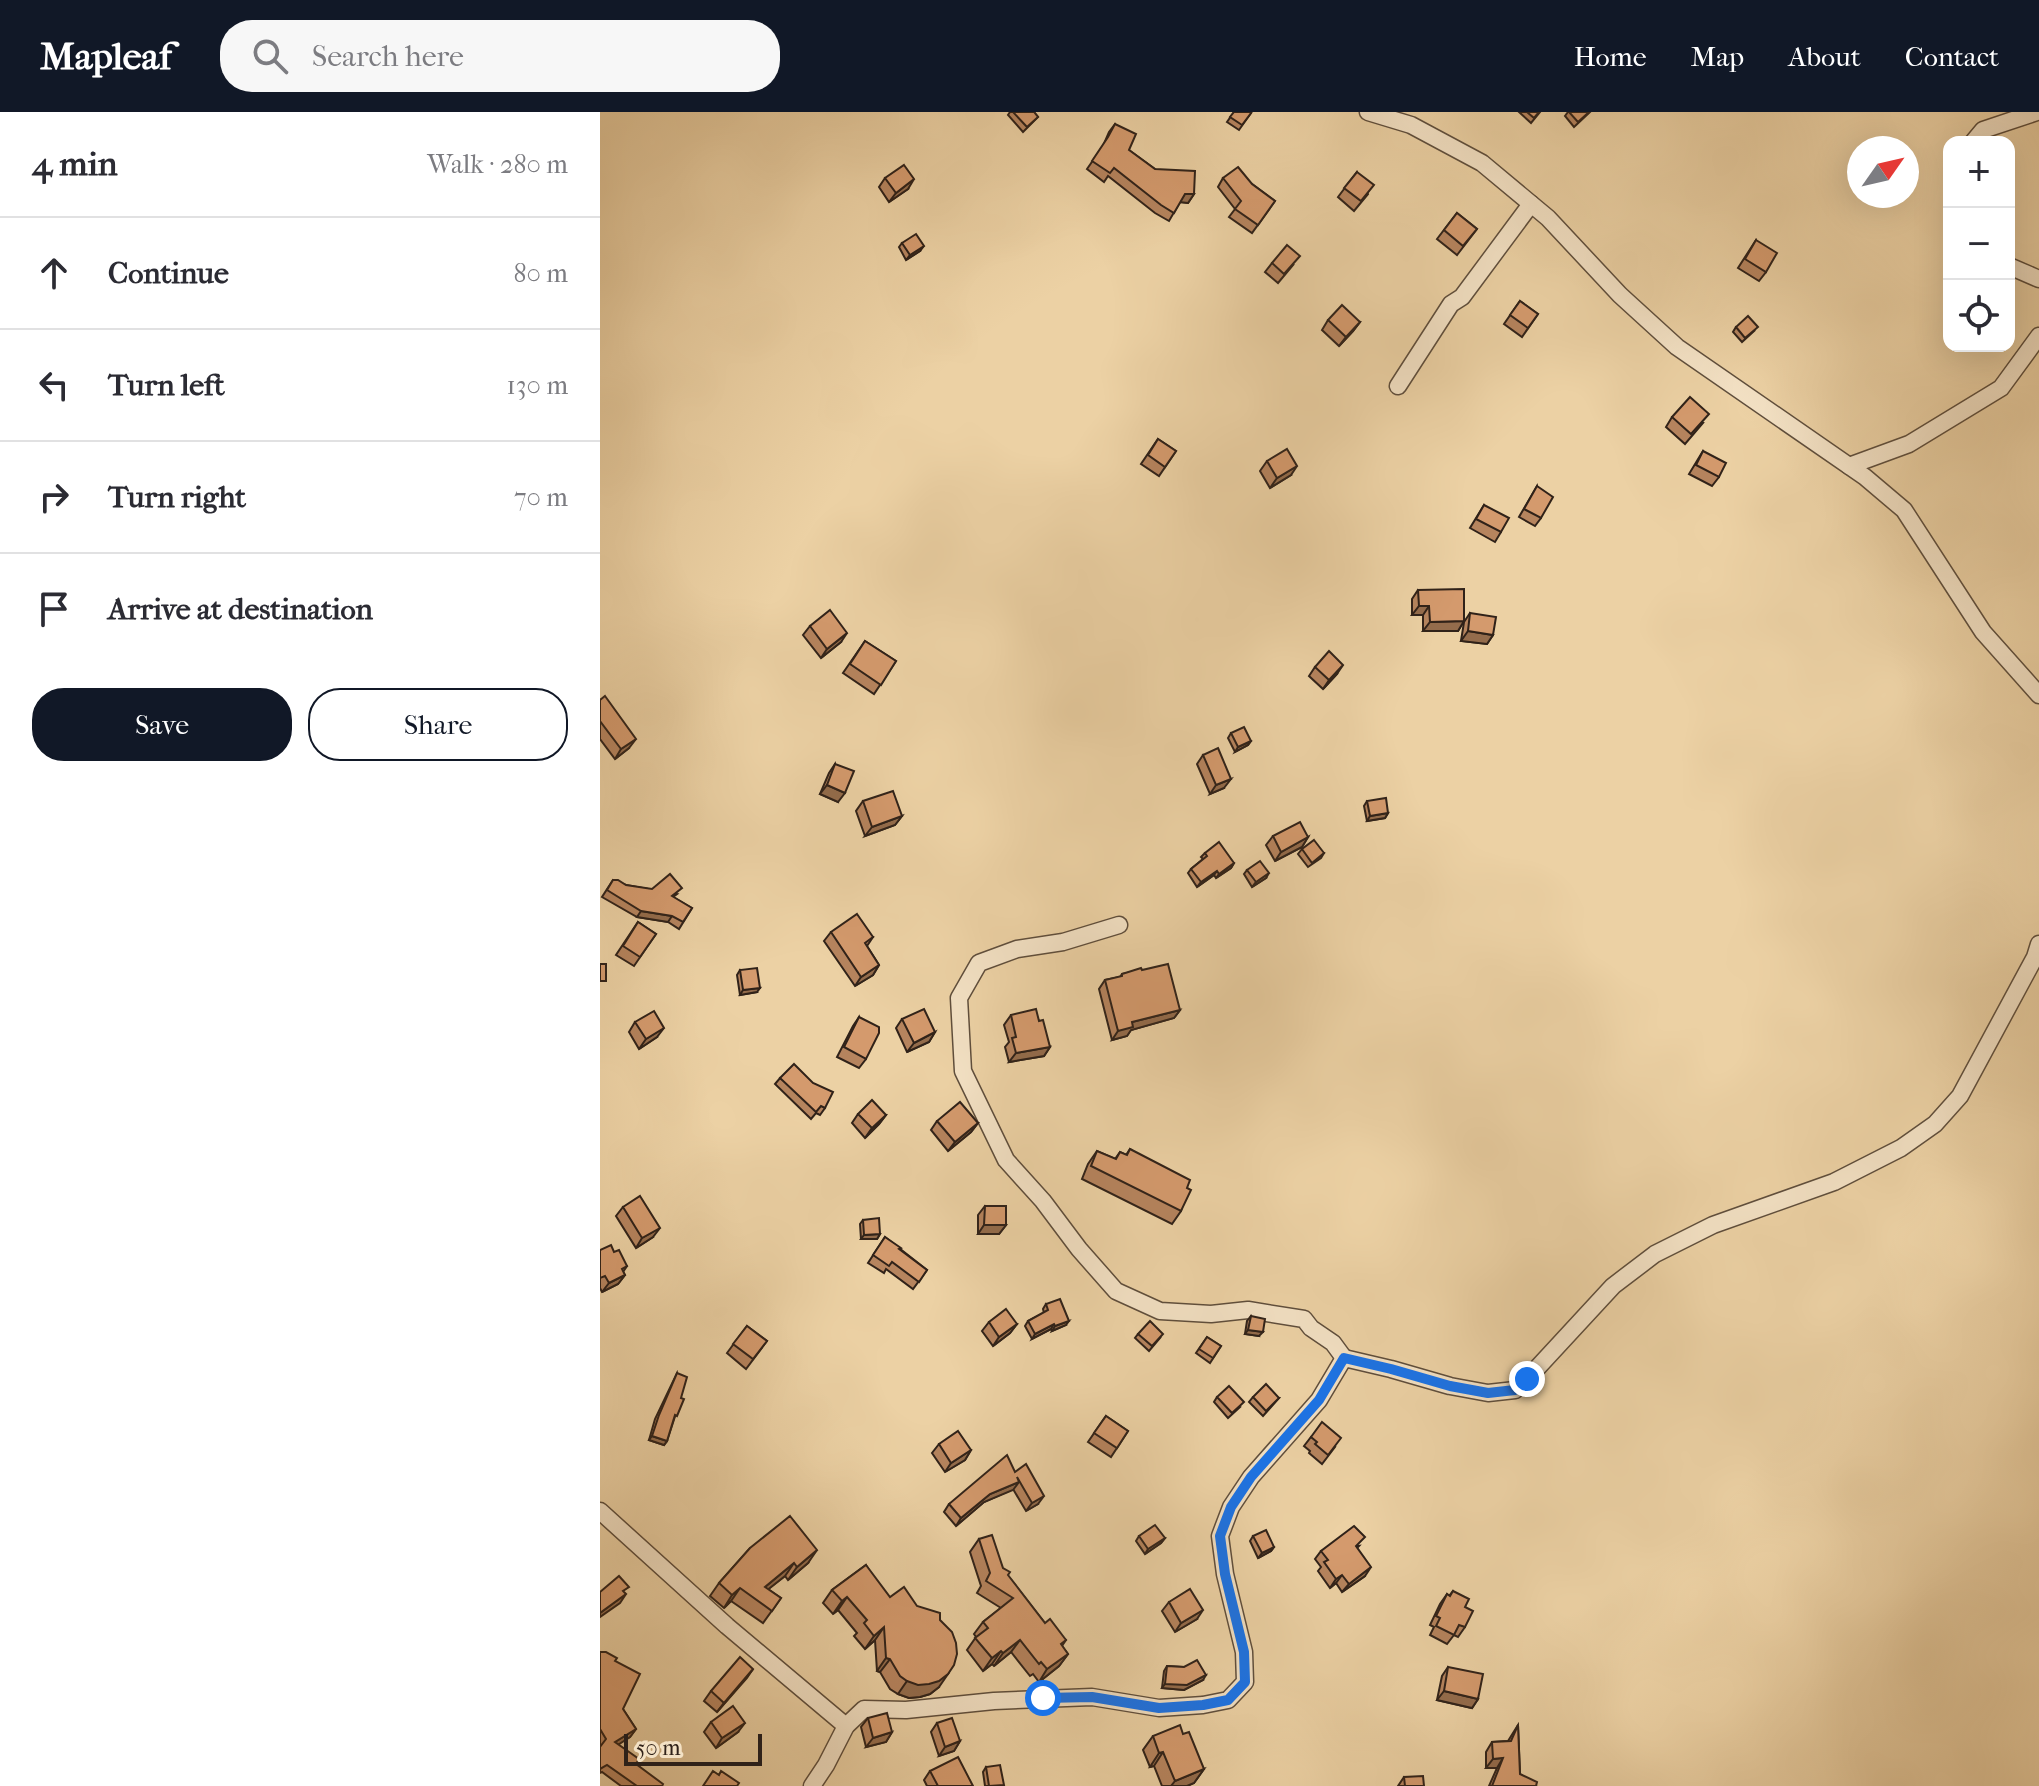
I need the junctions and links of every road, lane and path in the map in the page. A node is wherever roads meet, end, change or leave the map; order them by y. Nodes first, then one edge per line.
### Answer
1 (1368, 112) edge
2 (2037, 112) edge
3 (1978, 136) edge
4 (1531, 204) junction
5 (2015, 269) edge
6 (2039, 279) edge
7 (2039, 336) edge
8 (1398, 386) dead end
9 (1849, 466) junction
10 (2039, 695) edge
11 (1119, 925) dead end
12 (2039, 944) edge
13 (1344, 1358) junction
14 (600, 1511) edge
15 (846, 1726) junction
16 (812, 1786) edge

1 - 4 street
2 - 3 street
4 - 8 street
4 - 9 street
5 - 6 street
7 - 9 street
9 - 10 street
11 - 13 street
12 - 13 street
13 - 15 street
14 - 15 street
15 - 16 street

